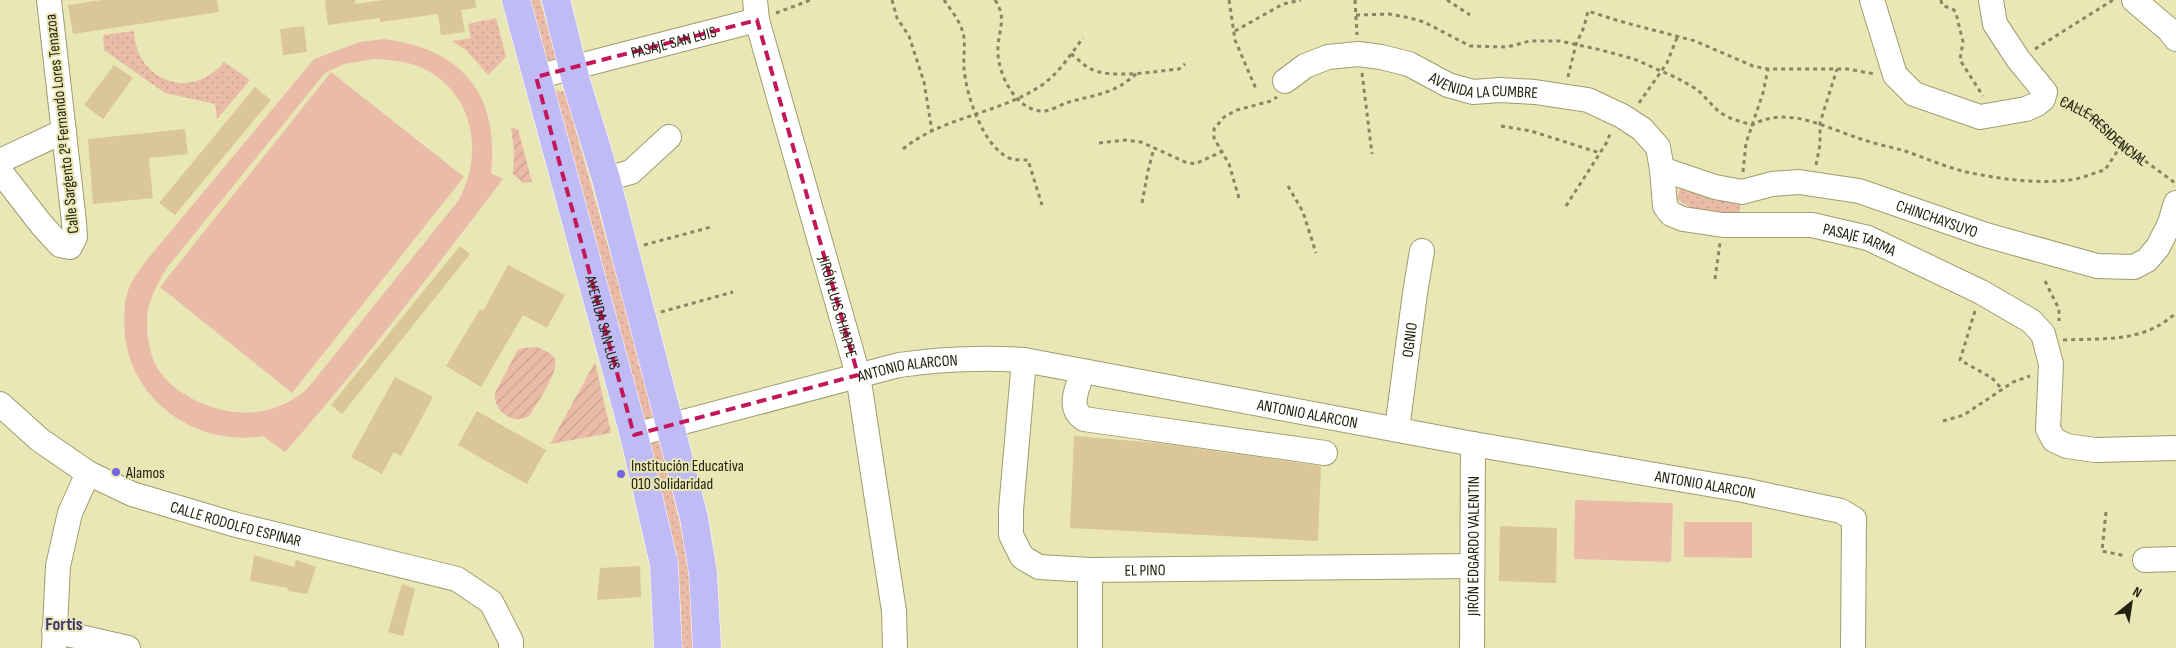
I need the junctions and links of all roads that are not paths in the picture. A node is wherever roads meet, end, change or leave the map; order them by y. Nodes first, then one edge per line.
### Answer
1 (49, 0) edge
2 (516, 0) edge
3 (556, 0) edge
4 (1872, 0) edge
5 (1991, 0) edge
6 (2134, 0) edge
7 (756, 10) edge
8 (2176, 39) edge
9 (572, 67) junction
10 (536, 77) junction
11 (1285, 81) road end
12 (64, 131) junction
13 (669, 138) dead end
14 (0, 160) edge
15 (1662, 169) junction
16 (0, 171) edge
17 (606, 179) junction
18 (2176, 203) edge
19 (1422, 252) dead end
20 (1024, 360) junction
21 (1083, 372) junction
22 (858, 375) junction
23 (0, 404) edge
24 (671, 425) junction
25 (1397, 429) junction
26 (634, 435) junction
27 (1472, 444) junction
28 (2176, 448) edge
29 (1325, 453) dead end
30 (88, 473) junction
31 (701, 558) junction
32 (2176, 559) edge
33 (2145, 560) road end
34 (664, 564) junction
35 (1472, 566) junction
36 (1090, 570) junction
37 (54, 639) edge
38 (128, 648) edge
39 (511, 648) edge
40 (668, 648) edge
41 (707, 648) edge
42 (895, 648) edge
43 (1090, 648) edge
44 (1472, 648) edge
45 (1853, 648) edge

1 - 12 street, Calle Sargento 2º Fernando Lores Tenazoa
2 - 10 main road, AVENIDA SAN LUIS
3 - 9 main road
4 - 5 street, CALLE RESIDENCIAL
6 - 8 street
7 - 9 street, PASAJE SAN LUIS
7 - 22 street, JIRÓN LUIS CHIAPPE
9 - 10 street, PASAJE SAN LUIS
9 - 17 main road
10 - 26 main road, AVENIDA SAN LUIS
11 - 15 street, AVENIDA LA CUMBRE
12 - 14 street
12 - 16 street, Calle Sargento 2º Fernando Lores Tenazoa
13 - 17 street
15 - 18 street, CHINCHAYSUYO
15 - 28 street, PASAJE TARMA
17 - 24 main road
19 - 25 street, OGNIO
20 - 21 street, ANTONIO ALARCON
20 - 22 street, ANTONIO ALARCON
20 - 36 street, EL PINO
21 - 25 street, ANTONIO ALARCON
21 - 29 street
22 - 24 street, ANTONIO ALARCON
22 - 42 street, JIRÓN LUIS CHIAPPE
23 - 30 street, CALLE RODOLFO ESPINAR
24 - 26 street, ANTONIO ALARCON
24 - 31 main road
25 - 27 street, ANTONIO ALARCON
26 - 34 main road, AVENIDA SAN LUIS
27 - 35 street, JIRÓN EDGARDO VALENTIN
27 - 45 street, ANTONIO ALARCON
30 - 37 street
30 - 39 street, CALLE RODOLFO ESPINAR
31 - 34 main road
31 - 41 main road
32 - 33 street
34 - 40 main road, AVENIDA SAN LUIS
35 - 36 street, EL PINO
35 - 44 street, JIRÓN EDGARDO VALENTIN
36 - 43 street
37 - 38 street

